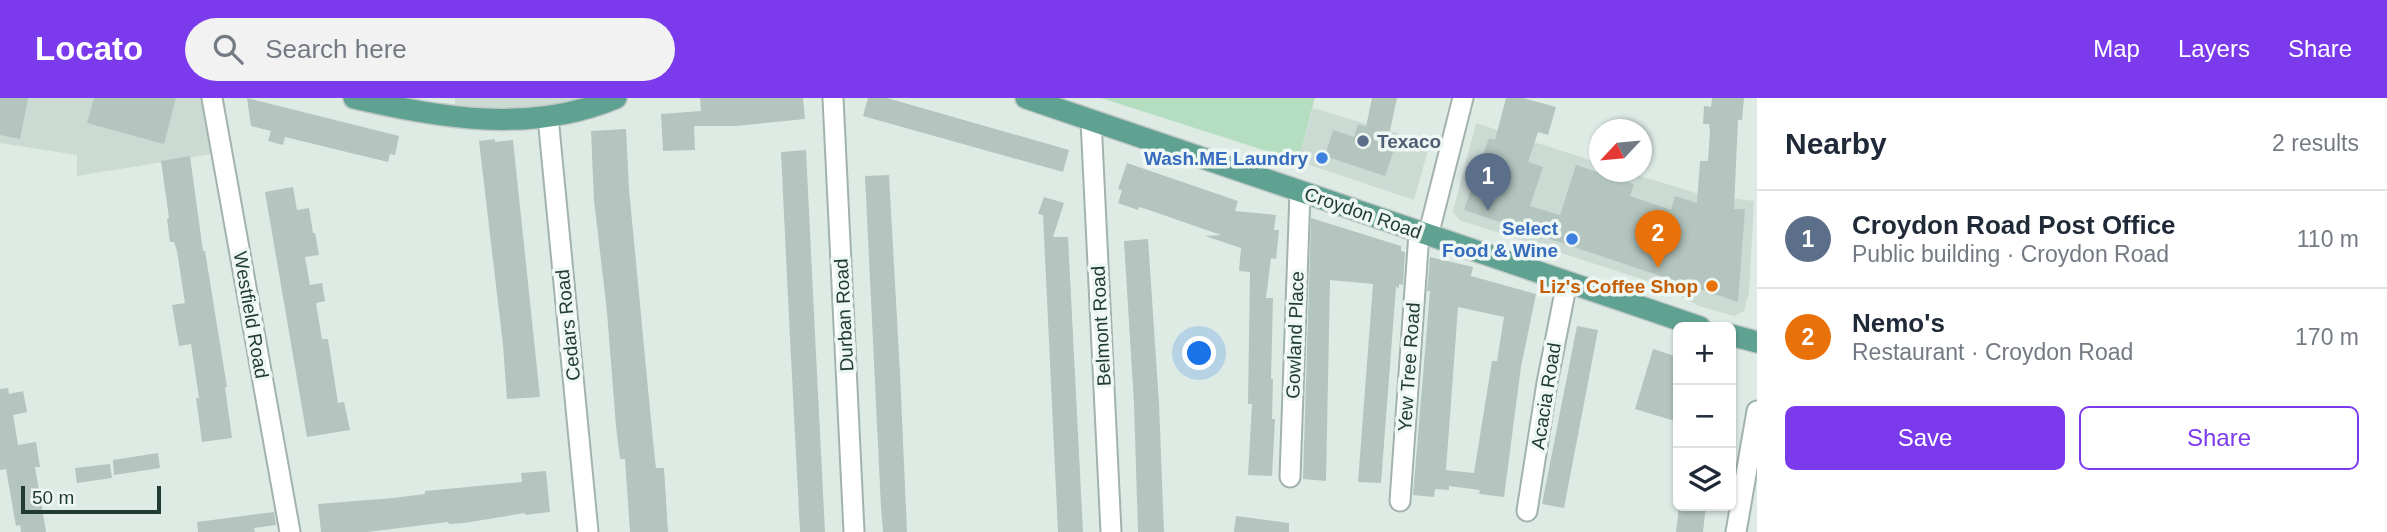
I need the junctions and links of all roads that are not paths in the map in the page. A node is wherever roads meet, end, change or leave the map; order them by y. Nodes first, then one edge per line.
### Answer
1 (212, 98) edge
2 (354, 98) edge
3 (616, 98) edge
4 (833, 98) edge
5 (1026, 98) edge
6 (1463, 98) edge
7 (548, 117) junction
8 (1091, 120) junction
9 (1300, 192) junction
10 (1423, 234) junction
11 (1567, 282) junction
12 (1685, 322) edge
13 (1736, 336) edge
14 (1757, 342) edge
15 (1757, 411) edge
16 (1290, 477) dead end
17 (1400, 501) dead end
18 (1527, 511) dead end
19 (290, 532) edge
20 (588, 532) edge
21 (854, 532) edge
22 (1111, 532) edge
23 (1736, 532) edge

1 - 19 street, Westfield Road
2 - 7 main road
3 - 7 main road
4 - 21 street, Durban Road
5 - 8 main road, Croydon Road
6 - 10 street, Yew Tree Road
7 - 20 street, Cedars Road
8 - 9 main road, Croydon Road
8 - 22 street, Belmont Road
9 - 10 main road, Croydon Road
9 - 16 street, Gowland Place
10 - 11 main road, Croydon Road
10 - 17 street, Yew Tree Road
11 - 12 main road, Croydon Road
11 - 18 street, Acacia Road
13 - 14 main road
15 - 23 street

